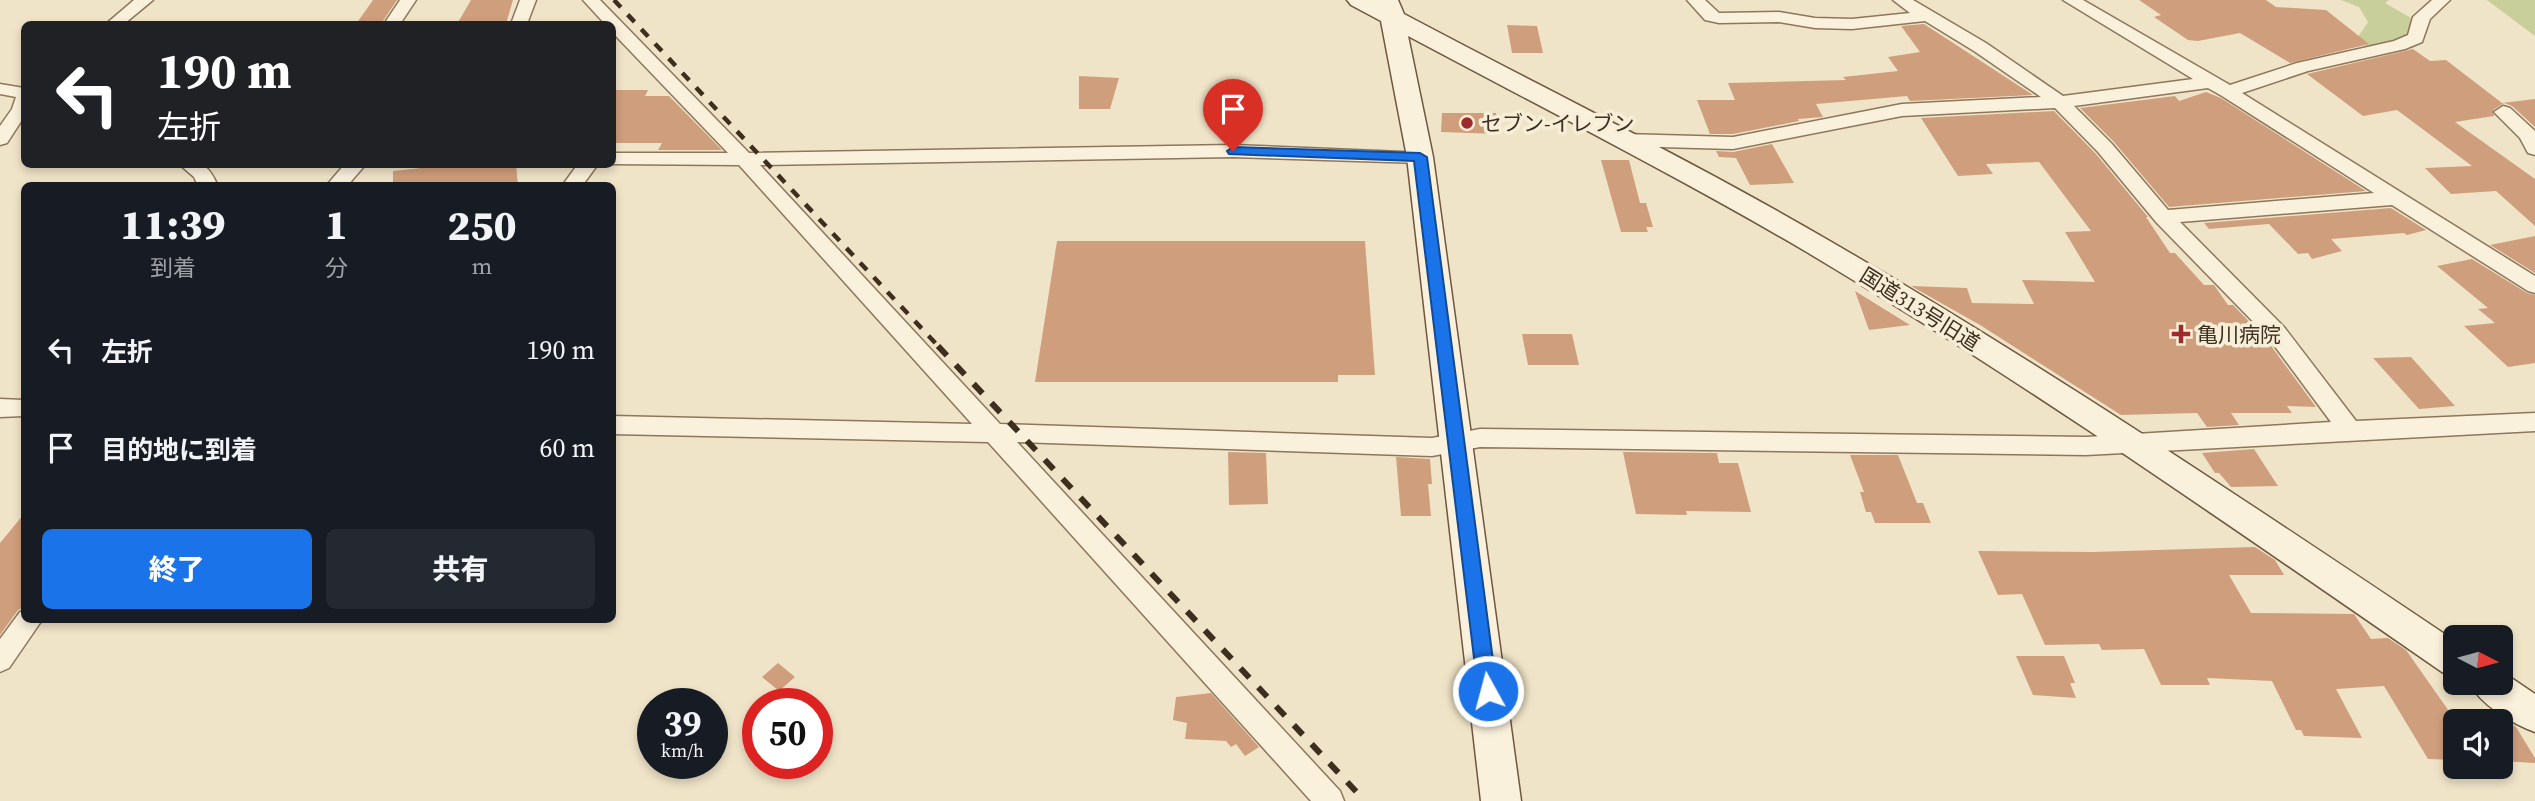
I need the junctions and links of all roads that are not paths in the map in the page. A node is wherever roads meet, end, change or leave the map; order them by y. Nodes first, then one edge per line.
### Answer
1 (145, 0) edge
2 (408, 0) edge
3 (528, 0) edge
4 (591, 0) edge
5 (1359, 0) edge
6 (1695, 0) edge
7 (1901, 0) edge
8 (2071, 0) edge
9 (2442, 0) edge
10 (1391, 9) edge
11 (1926, 16) junction
12 (118, 21) edge
13 (395, 21) edge
14 (520, 21) edge
15 (611, 21) edge
16 (616, 26) edge
17 (2210, 82) junction
18 (0, 89) edge
19 (2228, 92) junction
20 (21, 95) edge
21 (2060, 102) junction
22 (21, 109) edge
23 (2503, 112) dead end
24 (0, 139) edge
25 (1623, 140) junction
26 (2535, 149) edge
27 (1420, 157) junction
28 (616, 159) edge
29 (745, 160) junction
30 (194, 168) edge
31 (353, 168) edge
32 (586, 168) edge
33 (206, 182) edge
34 (339, 182) edge
35 (574, 182) edge
36 (2395, 198) junction
37 (2163, 217) junction
38 (2535, 286) edge
39 (0, 408) edge
40 (21, 408) edge
41 (2535, 422) edge
42 (616, 425) edge
43 (2350, 430) junction
44 (992, 433) junction
45 (1458, 442) junction
46 (2136, 445) junction
47 (27, 623) edge
48 (2443, 653) edge
49 (0, 660) edge
50 (2506, 695) edge
51 (2535, 715) edge
52 (1330, 801) edge
53 (1501, 801) edge

1 - 12 street
2 - 13 street
3 - 14 street
4 - 15 street
5 - 10 street, 国道313号旧道
6 - 11 street
7 - 11 street
8 - 17 street
9 - 19 street
10 - 25 street, 国道313号旧道
10 - 27 street
11 - 21 street
16 - 29 street
17 - 19 street
17 - 21 street
18 - 20 street
19 - 36 street
21 - 25 street
21 - 37 street
22 - 24 street
23 - 26 street
25 - 46 street, 国道313号旧道
27 - 29 street
27 - 45 street
28 - 29 street
29 - 44 street
30 - 33 street
31 - 34 street
32 - 35 street
36 - 37 street
36 - 38 street
37 - 43 street
39 - 40 street
41 - 43 street
42 - 44 street
43 - 46 street
44 - 45 street
44 - 52 street
45 - 46 street
45 - 53 street
46 - 48 street, 国道313号旧道
47 - 49 street
50 - 51 street

